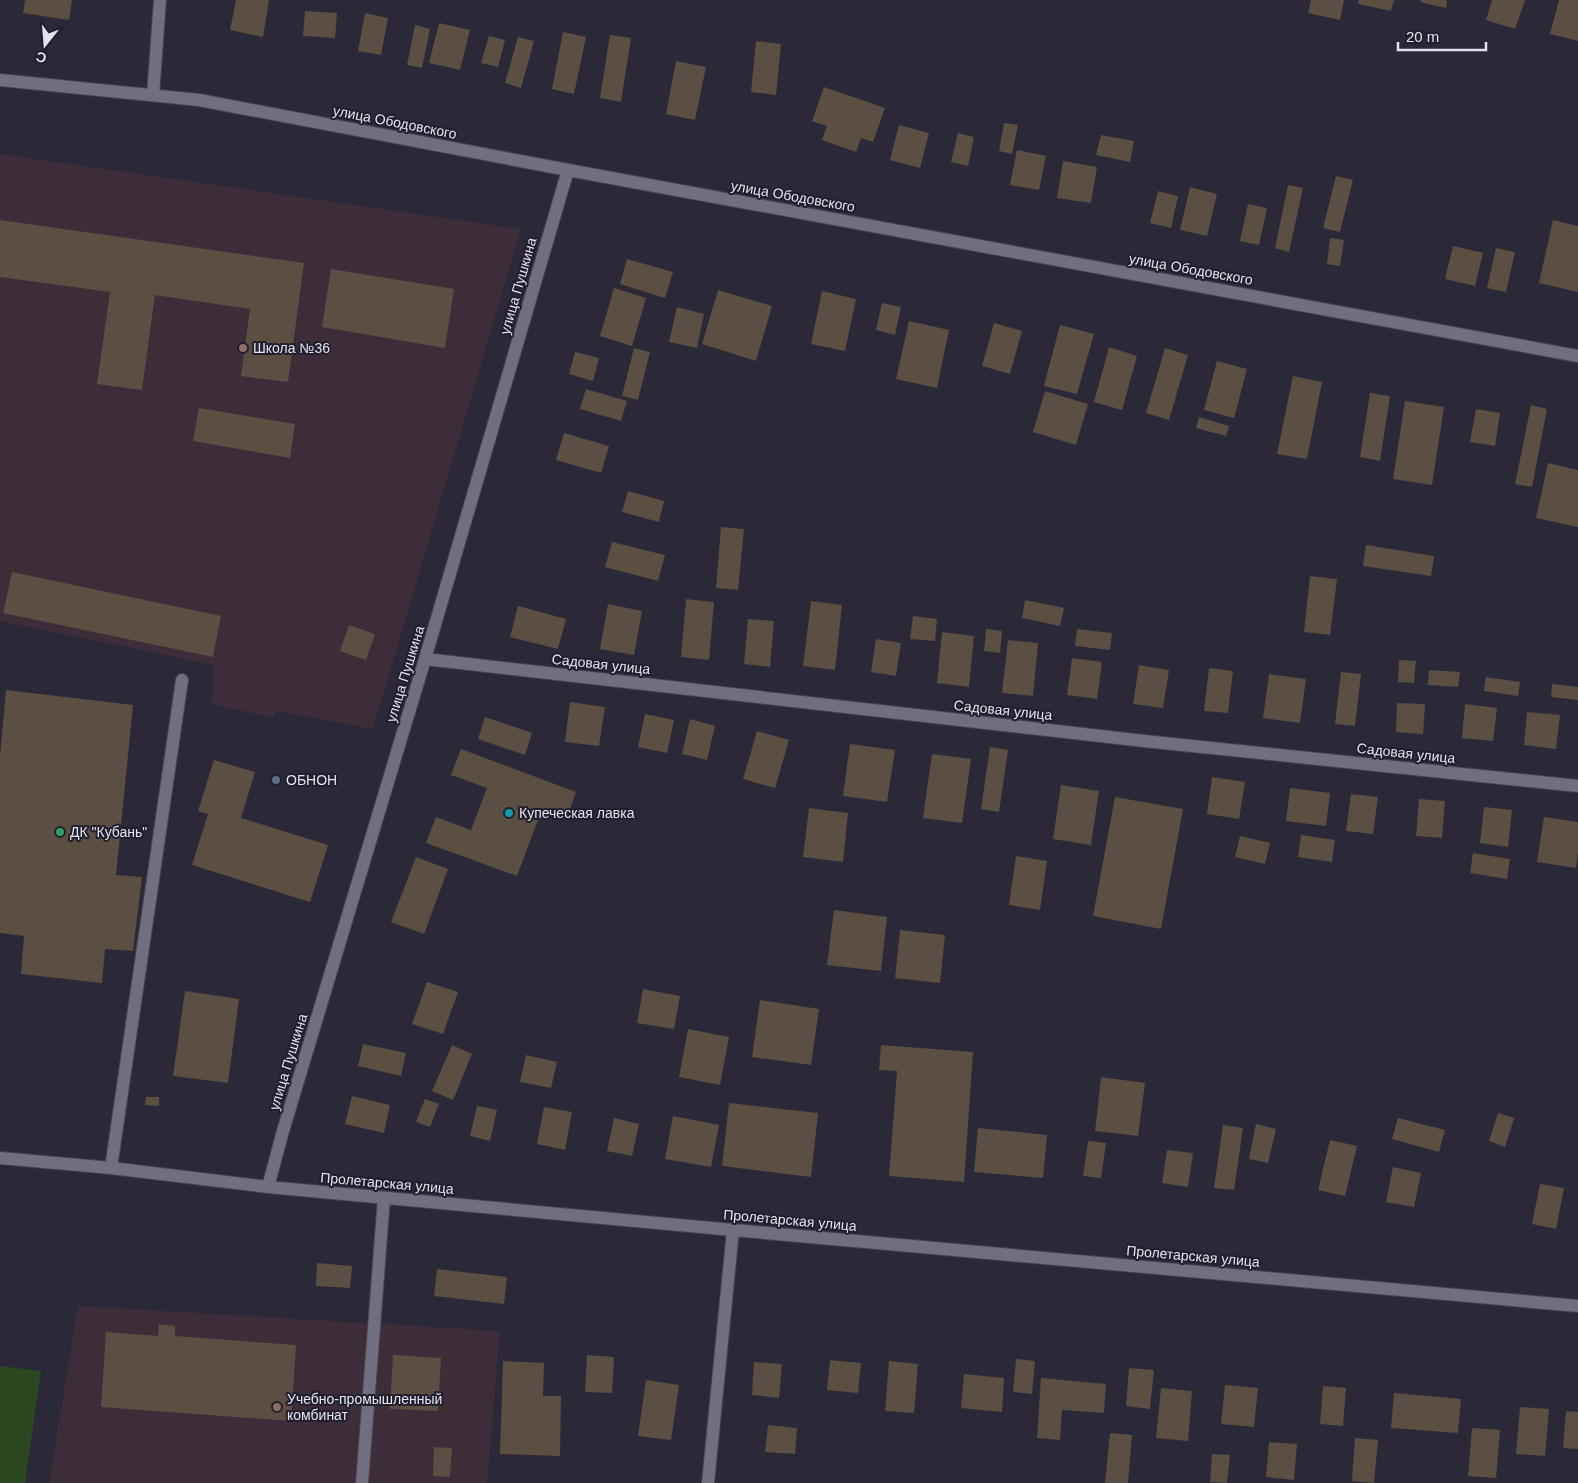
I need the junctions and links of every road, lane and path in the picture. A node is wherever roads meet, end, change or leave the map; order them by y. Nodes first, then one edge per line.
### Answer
1 (160, 0) edge
2 (0, 80) edge
3 (153, 94) junction
4 (568, 170) junction
5 (1578, 356) edge
6 (425, 659) junction
7 (182, 680) dead end
8 (1578, 786) edge
9 (0, 1158) edge
10 (111, 1168) junction
11 (268, 1187) junction
12 (384, 1198) junction
13 (733, 1230) junction
14 (1578, 1306) edge
15 (362, 1483) edge
16 (708, 1483) edge

1 - 3 street
2 - 3 street, улица Ободовского
3 - 4 street, улица Ободовского
4 - 5 street, улица Ободовского
4 - 6 street, улица Пушкина
6 - 8 street, Садовая улица
6 - 11 street, улица Пушкина
7 - 10 street
9 - 10 street, Пролетарская улица
10 - 11 street, Пролетарская улица
11 - 12 street, Пролетарская улица
12 - 13 street, Пролетарская улица
12 - 15 street
13 - 14 street, Пролетарская улица
13 - 16 street

